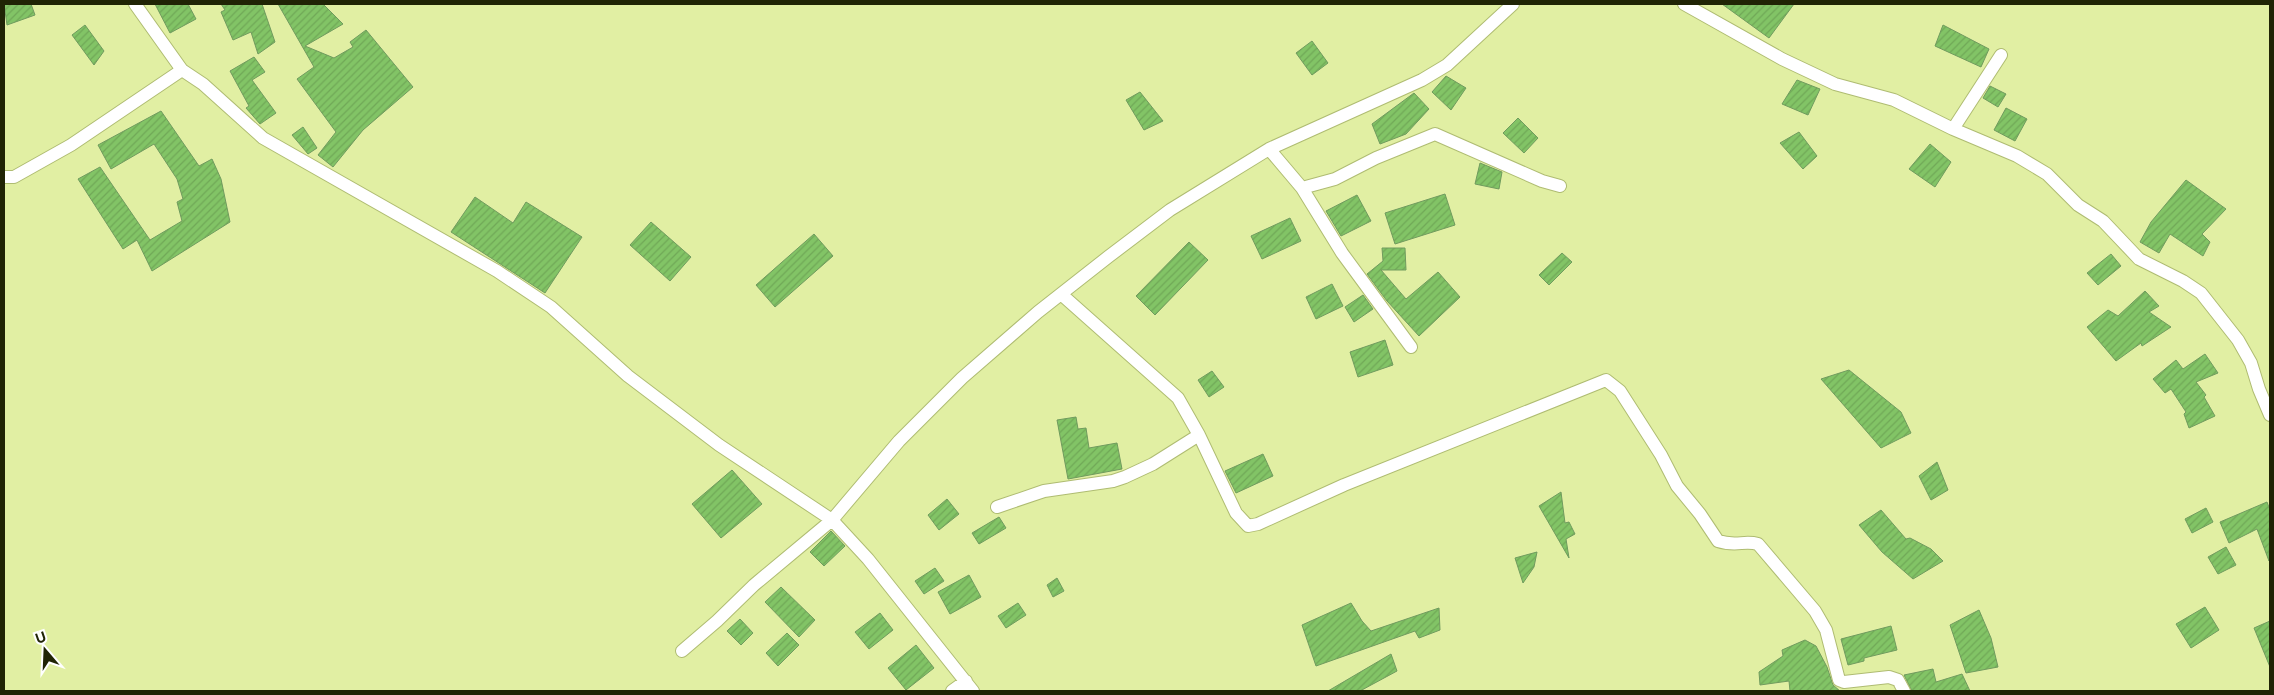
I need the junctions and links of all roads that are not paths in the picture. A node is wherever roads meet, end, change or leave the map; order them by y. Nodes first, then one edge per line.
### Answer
1 (135, 4) edge
2 (1514, 4) edge
3 (1684, 4) edge
4 (2001, 55) dead end
5 (182, 70) junction
6 (1953, 129) junction
7 (1269, 149) junction
8 (9, 177) edge
9 (1560, 186) dead end
10 (1302, 188) junction
11 (1061, 294) junction
12 (1411, 347) dead end
13 (2270, 415) edge
14 (1199, 435) junction
15 (997, 508) dead end
16 (832, 520) junction
17 (682, 651) dead end
18 (970, 686) edge
19 (952, 691) edge
20 (1904, 691) edge

1 - 5 street
2 - 7 street
3 - 6 street
4 - 6 street
5 - 8 street
5 - 16 street
6 - 13 street
7 - 10 street
7 - 11 street
9 - 10 street
10 - 12 street
11 - 14 street
11 - 16 street
14 - 15 street
14 - 20 street
16 - 17 street
16 - 18 street
18 - 19 street

